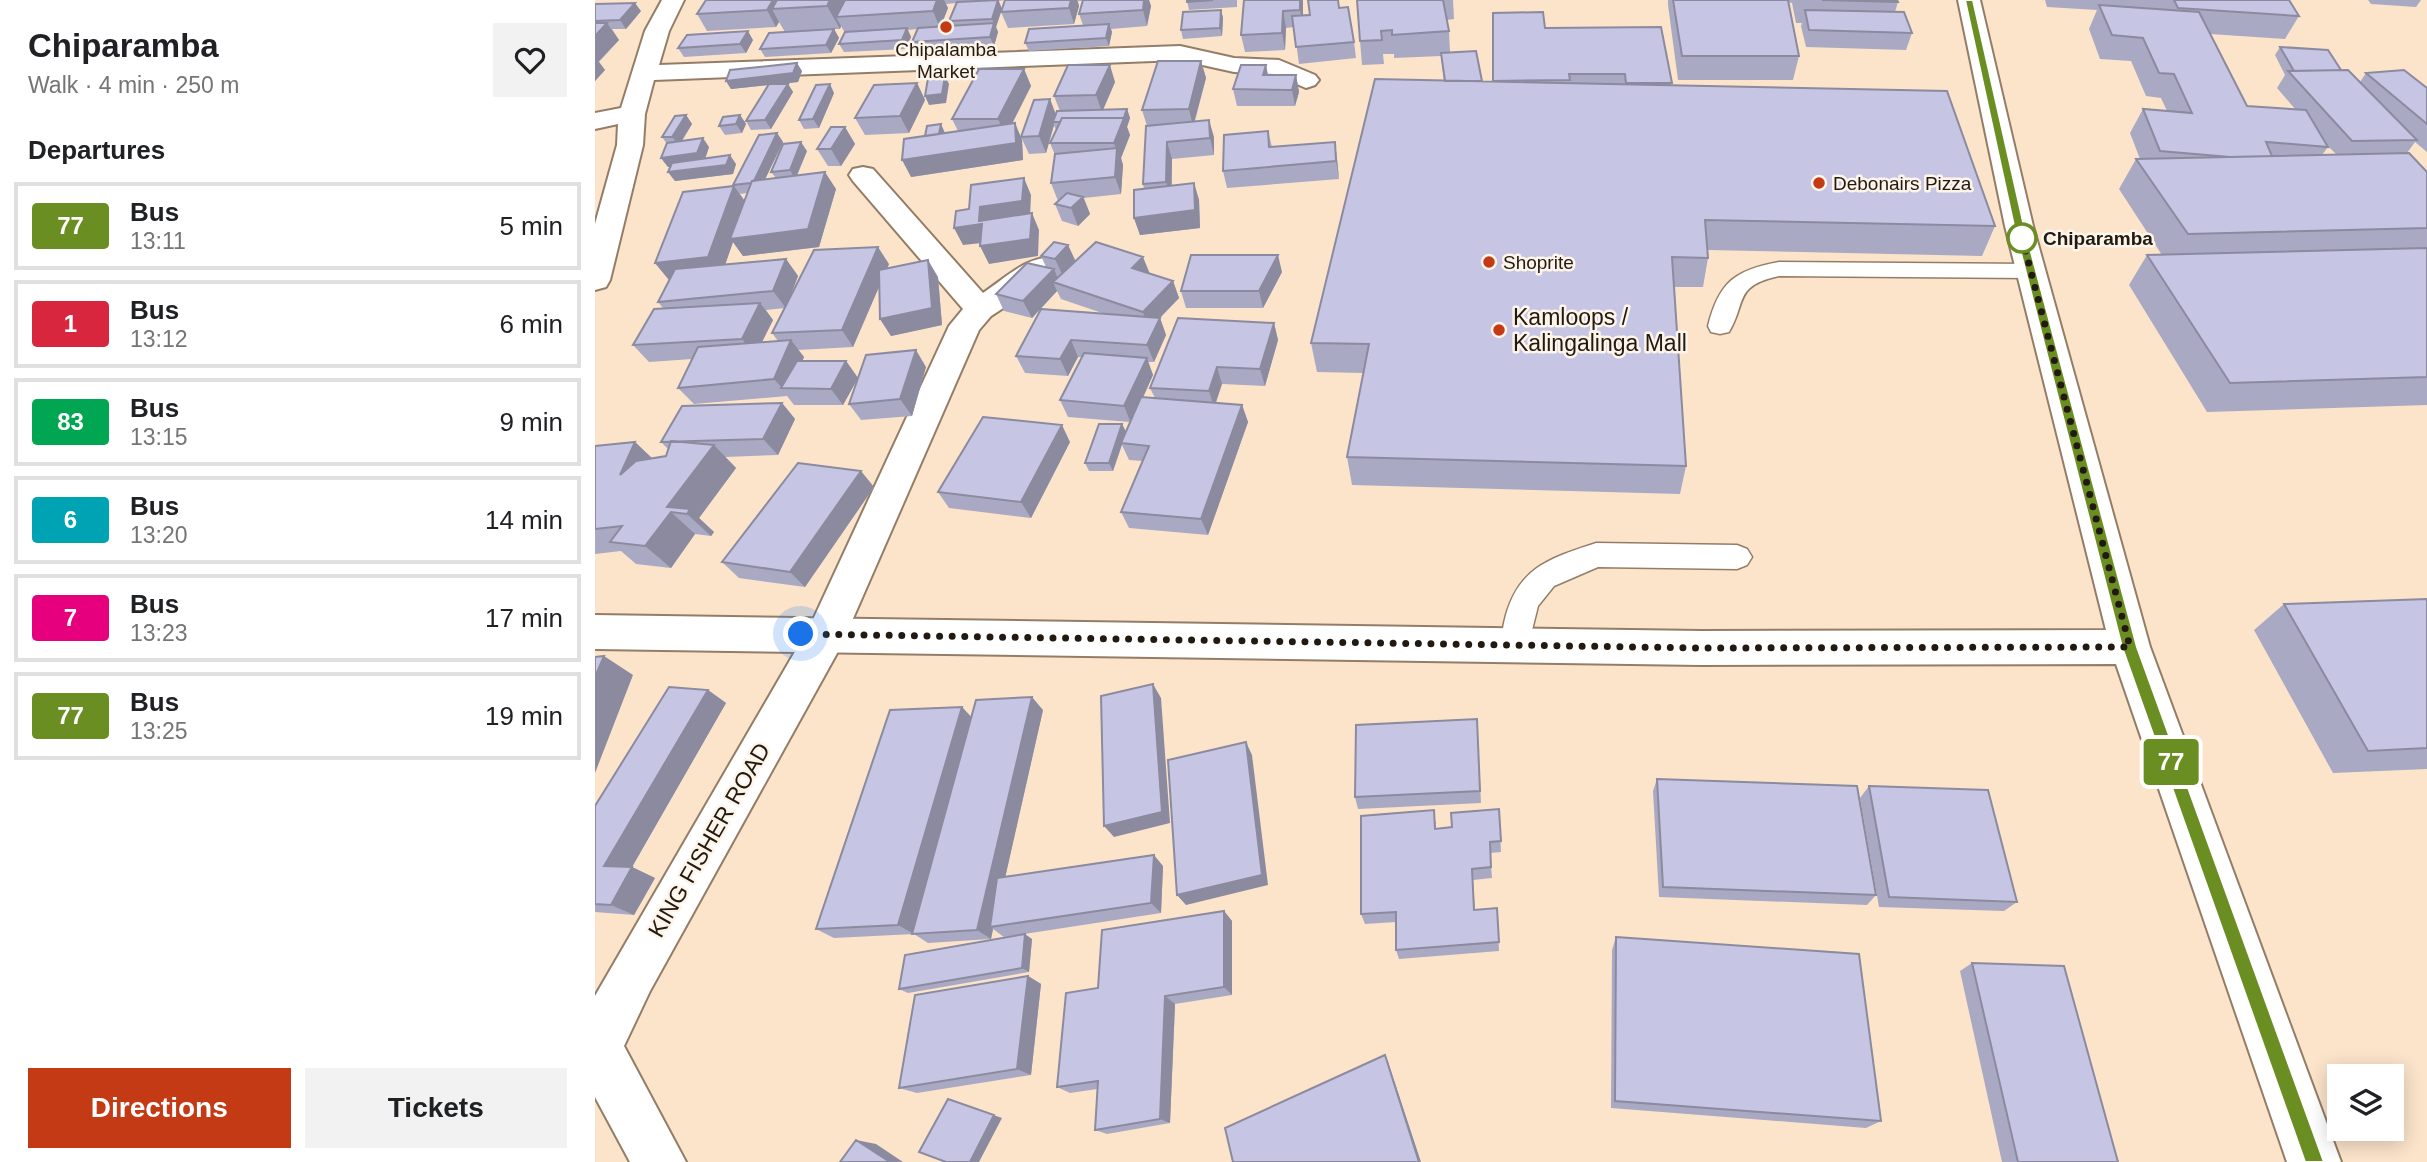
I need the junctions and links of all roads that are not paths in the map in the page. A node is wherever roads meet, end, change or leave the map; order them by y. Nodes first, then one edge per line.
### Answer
1 (673, 0) edge
2 (1969, 0) edge
3 (644, 73) junction
4 (1306, 80) dead end
5 (632, 114) junction
6 (595, 121) edge
7 (863, 175) dead end
8 (1046, 265) edge
9 (2031, 271) junction
10 (595, 280) edge
11 (980, 309) junction
12 (1720, 326) dead end
13 (1737, 557) dead end
14 (595, 632) edge
15 (827, 634) junction
16 (1515, 645) junction
17 (2130, 647) junction
18 (596, 1048) edge
19 (659, 1162) edge
20 (2314, 1162) edge

1 - 3 street
2 - 9 street
3 - 4 street
3 - 5 street
5 - 6 street
5 - 10 street
7 - 11 street
8 - 11 street
9 - 12 lane
9 - 17 street
11 - 15 street, KING FISHER ROAD
13 - 16 lane
14 - 15 street
15 - 16 street
15 - 18 street, KING FISHER ROAD
16 - 17 street
17 - 20 street
18 - 19 street

